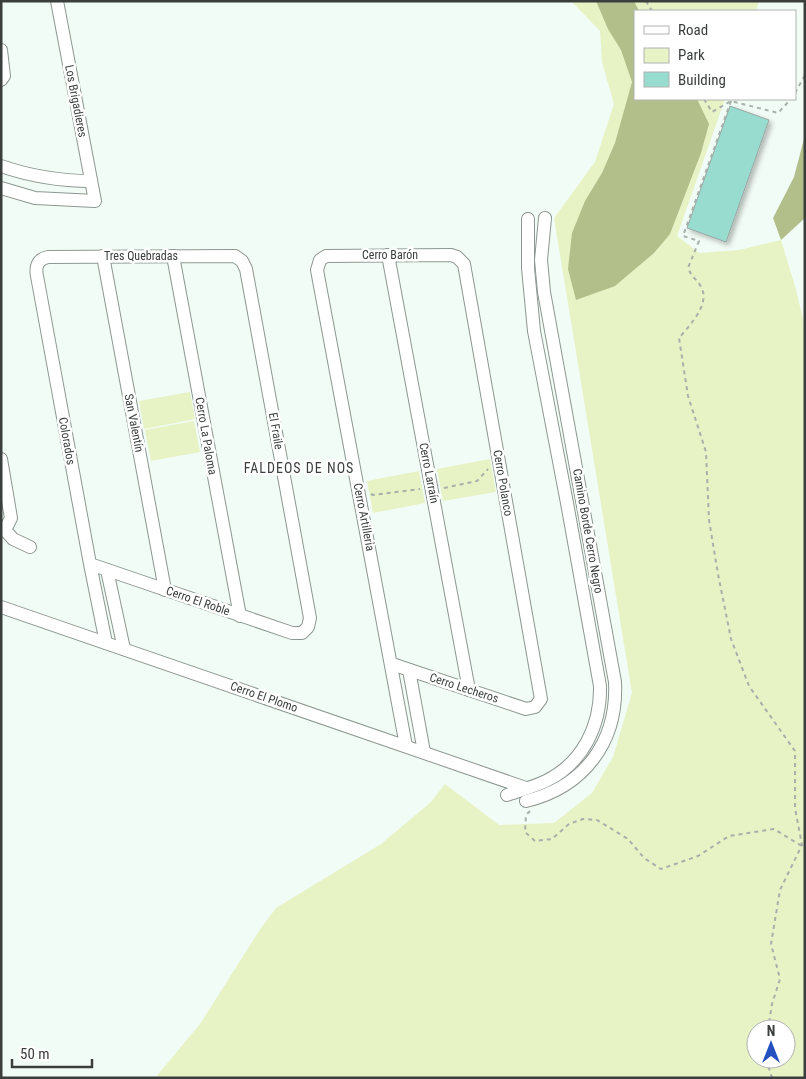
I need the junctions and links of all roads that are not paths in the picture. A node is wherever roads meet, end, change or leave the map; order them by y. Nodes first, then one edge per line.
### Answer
1 (57, 1) edge
2 (1, 50) edge
3 (1, 80) edge
4 (1, 166) edge
5 (91, 181) junction
6 (1, 188) edge
7 (388, 255) junction
8 (103, 256) junction
9 (173, 256) junction
10 (460, 259) joint
11 (320, 260) joint
12 (242, 261) joint
13 (39, 262) joint
14 (1, 459) edge
15 (3, 530) edge
16 (30, 547) dead end
17 (90, 564) junction
18 (108, 570) junction
19 (165, 590) junction
20 (1, 607) edge
21 (240, 616) junction
22 (101, 620) junction
23 (306, 630) joint
24 (86, 636) junction
25 (106, 643) junction
26 (124, 649) junction
27 (392, 664) junction
28 (409, 670) junction
29 (469, 690) junction
30 (536, 707) joint
31 (406, 746) junction
32 (424, 752) junction
33 (507, 795) dead end
34 (530, 796) junction

1 - 5 street, Los Brigadieres
2 - 3 street
4 - 5 street
5 - 6 street, Los Brigadieres
7 - 10 street, Cerro Barón
7 - 11 street, Cerro Barón
7 - 29 street, Cerro Larraín
8 - 9 street, Tres Quebradas
8 - 13 street, Tres Quebradas
8 - 19 street, San Valentín
9 - 12 street, Tres Quebradas
9 - 21 street, Cerro La Paloma
10 - 30 street, Cerro Polanco
11 - 27 street, Cerro Artilleria
12 - 23 street, El Fraile
13 - 17 street, Colorados
14 - 15 street
15 - 16 street
17 - 18 street, Cerro El Roble
17 - 22 street, Colorados
18 - 19 street, Cerro El Roble
18 - 26 street
19 - 21 street, Cerro El Roble
20 - 24 street, Cerro El Plomo
21 - 23 street, Cerro El Roble
22 - 24 street
22 - 25 street, Colorados
24 - 25 street, Cerro El Plomo
25 - 26 street, Cerro El Plomo
26 - 31 street, Cerro El Plomo
27 - 28 street, Cerro Lecheros
27 - 31 street, Cerro Artilleria
28 - 29 street, Cerro Lecheros
28 - 32 street
29 - 30 street, Cerro Lecheros
31 - 32 street, Cerro El Plomo
32 - 34 street, Cerro El Plomo
33 - 34 street, Camino Borde Cerro Negro
34 - 34 street, Camino Borde Cerro Negro

